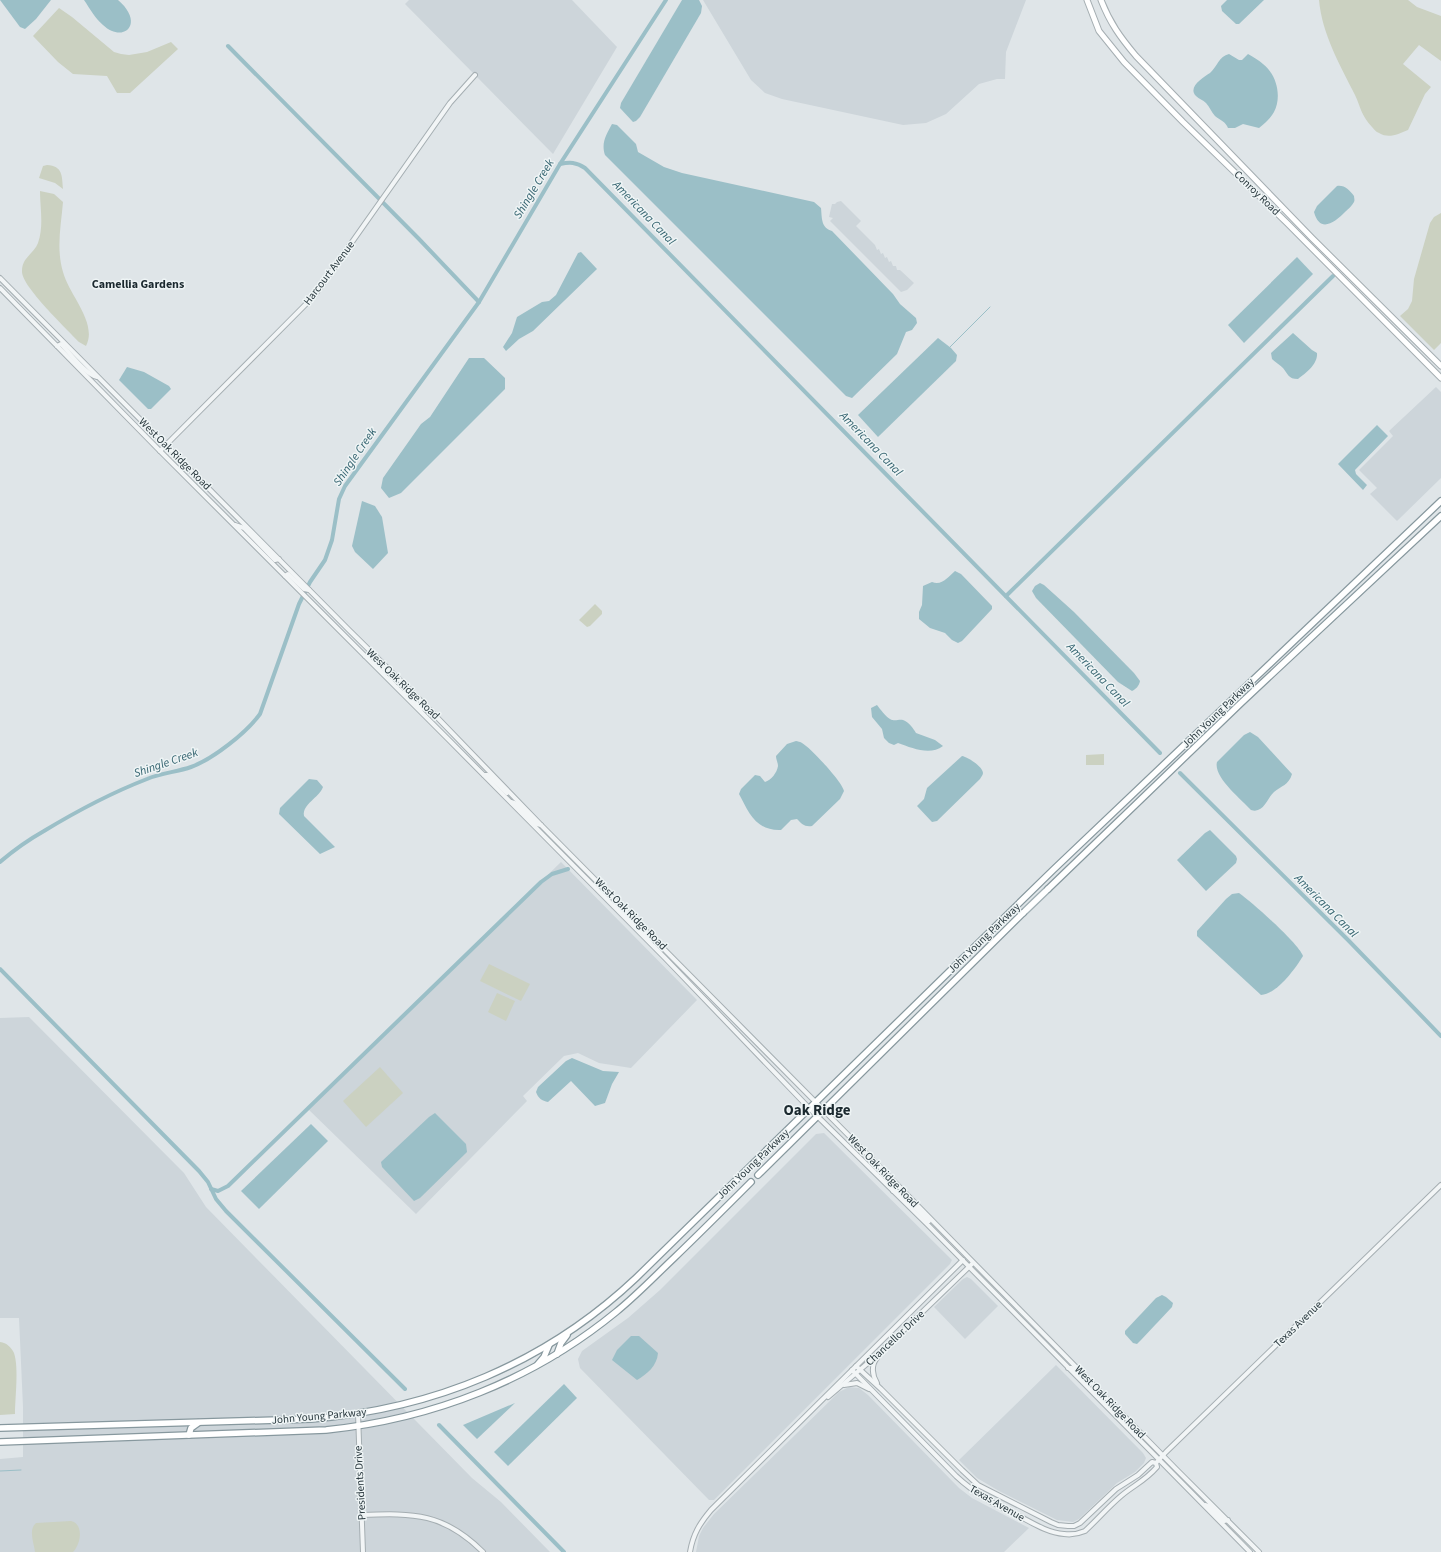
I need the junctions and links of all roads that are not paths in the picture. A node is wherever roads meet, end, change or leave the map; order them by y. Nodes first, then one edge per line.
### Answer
1 (1087, 0) edge
2 (1101, 0) edge
3 (475, 75) dead end
4 (0, 278) edge
5 (0, 288) edge
6 (57, 346) junction
7 (1441, 366) edge
8 (97, 377) junction
9 (1441, 378) edge
10 (166, 445) junction
11 (160, 451) junction
12 (1441, 501) edge
13 (1441, 516) edge
14 (234, 525) junction
15 (279, 559) junction
16 (285, 576) junction
17 (310, 590) junction
18 (365, 656) junction
19 (389, 670) junction
20 (1246, 685) junction
21 (403, 693) junction
22 (1241, 703) junction
23 (433, 713) junction
24 (484, 775) junction
25 (514, 797) junction
26 (509, 801) junction
27 (541, 824) junction
28 (1054, 870) junction
29 (1048, 889) junction
30 (614, 906) junction
31 (660, 943) junction
32 (712, 996) junction
33 (707, 1001) junction
34 (816, 1102) junction
35 (810, 1109) junction
36 (824, 1110) junction
37 (818, 1117) junction
38 (1441, 1185) edge
39 (892, 1191) junction
40 (935, 1224) junction
41 (967, 1257) junction
42 (962, 1261) junction
43 (973, 1263) junction
44 (968, 1267) junction
45 (569, 1332) junction
46 (549, 1345) junction
47 (882, 1351) junction
48 (558, 1354) junction
49 (856, 1366) junction
50 (535, 1367) junction
51 (1068, 1368) junction
52 (852, 1370) junction
53 (861, 1370) junction
54 (1082, 1373) junction
55 (856, 1374) junction
56 (841, 1387) junction
57 (881, 1388) junction
58 (873, 1391) junction
59 (814, 1409) junction
60 (358, 1414) junction
61 (200, 1422) junction
62 (358, 1426) junction
63 (0, 1428) edge
64 (188, 1435) junction
65 (0, 1442) edge
66 (1163, 1456) junction
67 (1158, 1462) junction
68 (1203, 1504) junction
69 (362, 1515) junction
70 (1228, 1520) junction
71 (363, 1552) edge
72 (483, 1552) edge
73 (690, 1552) edge
74 (1250, 1552) edge
75 (1260, 1552) edge

1 - 9 main road, Conroy Road
2 - 7 main road, Conroy Road
3 - 10 street, Harcourt Avenue
4 - 8 street, West Oak Ridge Road
5 - 6 street, West Oak Ridge Road
6 - 8 street
6 - 11 street, West Oak Ridge Road
8 - 10 street, West Oak Ridge Road
10 - 11 street, Harcourt Avenue
10 - 15 street, West Oak Ridge Road
11 - 14 street, West Oak Ridge Road
12 - 20 main road, John Young Parkway
13 - 22 main road, John Young Parkway
14 - 15 street
14 - 16 street, West Oak Ridge Road
15 - 17 street, West Oak Ridge Road
16 - 17 street
16 - 18 street, West Oak Ridge Road
17 - 19 street, West Oak Ridge Road
18 - 19 street
18 - 21 street, West Oak Ridge Road
19 - 23 street, West Oak Ridge Road
20 - 22 main road
20 - 28 main road, John Young Parkway
21 - 23 street
21 - 24 street, West Oak Ridge Road
22 - 29 main road, John Young Parkway
23 - 25 street, West Oak Ridge Road
24 - 25 street
24 - 26 street, West Oak Ridge Road
25 - 27 street, West Oak Ridge Road
26 - 27 street
26 - 30 street, West Oak Ridge Road
27 - 31 street, West Oak Ridge Road
28 - 29 main road
28 - 34 main road, John Young Parkway
29 - 36 main road, John Young Parkway
30 - 31 street
30 - 33 street, West Oak Ridge Road
31 - 32 street, West Oak Ridge Road
32 - 33 street
32 - 34 street, West Oak Ridge Road
33 - 35 street, West Oak Ridge Road
34 - 35 main road, John Young Parkway
34 - 36 street, West Oak Ridge Road
35 - 37 street, West Oak Ridge Road
35 - 45 main road, John Young Parkway
36 - 37 main road, John Young Parkway
36 - 40 street, West Oak Ridge Road
37 - 39 street, West Oak Ridge Road
37 - 48 main road, John Young Parkway
38 - 66 street, Texas Avenue
39 - 40 street
39 - 42 street, West Oak Ridge Road
40 - 41 street, West Oak Ridge Road
41 - 42 street, Chancellor Drive
41 - 43 street, West Oak Ridge Road
42 - 44 street, West Oak Ridge Road
42 - 49 street, Chancellor Drive
43 - 44 street, Chancellor Drive
43 - 54 street, West Oak Ridge Road
44 - 47 street, Chancellor Drive
44 - 51 street, West Oak Ridge Road
45 - 46 main road, John Young Parkway
45 - 48 main road
46 - 50 main road
46 - 60 main road, John Young Parkway
47 - 53 street, Chancellor Drive
47 - 57 street
48 - 50 main road, John Young Parkway
49 - 52 street, Chancellor Drive
49 - 53 street, Texas Avenue
50 - 62 main road, John Young Parkway
51 - 54 street
51 - 67 street, West Oak Ridge Road
52 - 55 street, Texas Avenue
52 - 59 street, Chancellor Drive
53 - 55 street, Chancellor Drive
53 - 57 street, Texas Avenue
54 - 66 street, West Oak Ridge Road
55 - 56 street, Chancellor Drive
55 - 58 street, Texas Avenue
56 - 58 street
56 - 59 street, Chancellor Drive
57 - 67 street, Texas Avenue
58 - 67 street, Texas Avenue
59 - 73 street, Chancellor Drive
60 - 61 main road, John Young Parkway
60 - 62 street, Presidents Drive
61 - 63 main road, John Young Parkway
61 - 64 main road
62 - 64 main road, John Young Parkway
62 - 69 street, Presidents Drive
64 - 65 main road, John Young Parkway
66 - 67 street, Texas Avenue
66 - 70 street, West Oak Ridge Road
67 - 68 street, West Oak Ridge Road
68 - 70 street
68 - 74 street, West Oak Ridge Road
69 - 71 street, Presidents Drive
69 - 72 street
70 - 75 street, West Oak Ridge Road

